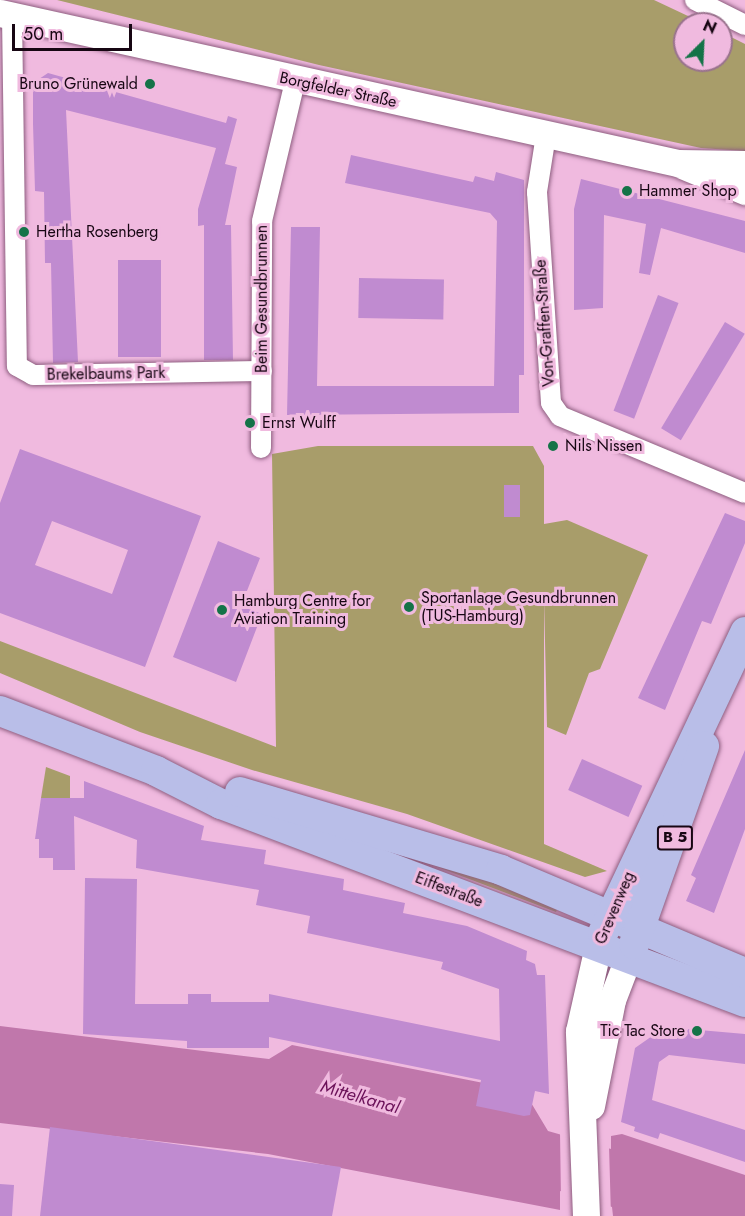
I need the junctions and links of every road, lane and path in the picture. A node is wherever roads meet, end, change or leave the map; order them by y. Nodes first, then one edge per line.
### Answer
1 (695, 0) edge
2 (6, 14) edge
3 (745, 25) edge
4 (295, 81) junction
5 (546, 135) junction
6 (678, 163) junction
7 (745, 164) edge
8 (745, 190) edge
9 (262, 371) junction
10 (261, 448) dead end
11 (745, 493) edge
12 (745, 632) edge
13 (719, 694) junction
14 (0, 711) edge
15 (156, 771) junction
16 (611, 914) junction
17 (641, 927) junction
18 (598, 946) junction
19 (628, 958) junction
20 (745, 973) edge
21 (745, 1002) edge
22 (585, 1139) junction
23 (586, 1212) edge

1 - 3 street
2 - 4 main road, Borgfelder Straße
2 - 9 street, Brekelbaums Park
4 - 5 main road, Borgfelder Straße
4 - 9 street, Beim Gesundbrunnen
5 - 6 main road, Borgfelder Straße
5 - 11 street, Von-Graffen-Straße
6 - 7 main road, Borgfelder Straße
6 - 8 main road, Borgfelder Straße
9 - 10 street, Beim Gesundbrunnen
12 - 13 main road, Grevenweg / B 5
13 - 16 main road, Grevenweg / B 5
13 - 17 main road, Grevenweg / B 5
14 - 15 main road, Eiffestraße
15 - 16 main road, Eiffestraße
15 - 18 main road, Eiffestraße
16 - 17 main road, Eiffestraße
16 - 18 main road, Grevenweg / B 5
17 - 19 main road, Grevenweg / B 5
17 - 20 main road, Eiffestraße
18 - 19 main road, Eiffestraße
18 - 22 main road, Grevenweg
19 - 21 main road, Eiffestraße
19 - 22 main road, Grevenweg
22 - 23 main road, Grevenweg

